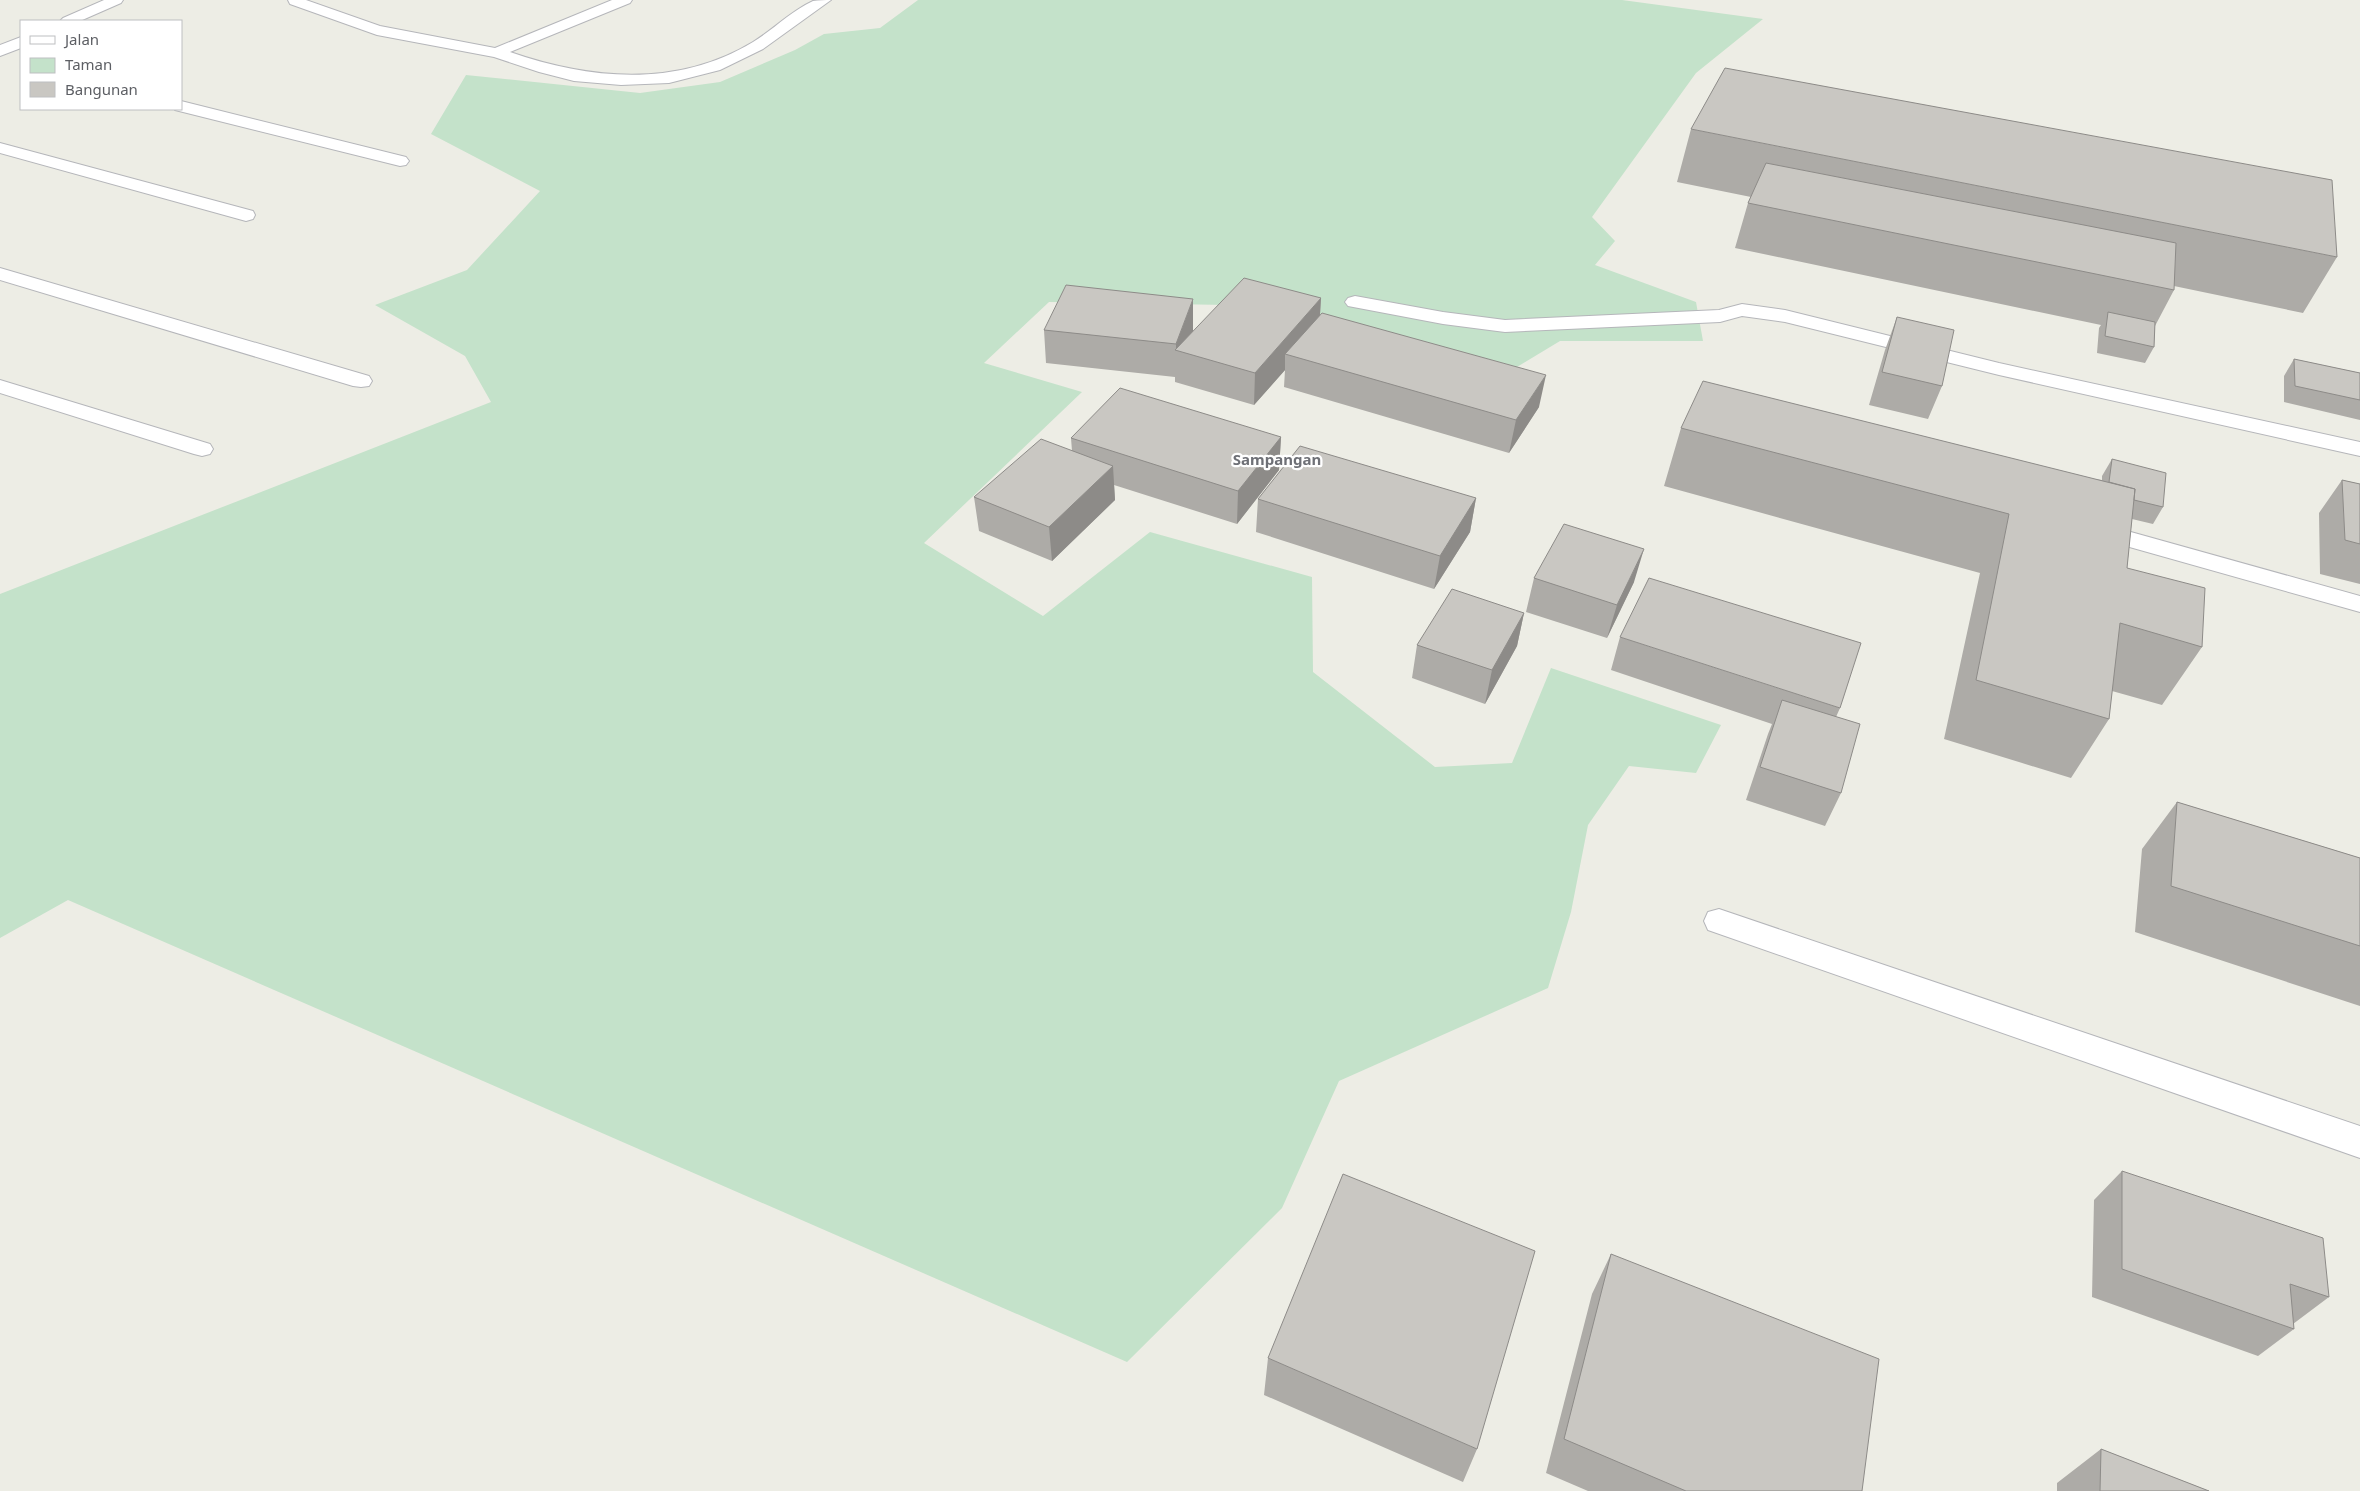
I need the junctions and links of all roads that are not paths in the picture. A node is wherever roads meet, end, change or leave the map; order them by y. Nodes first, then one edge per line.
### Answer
1 (116, 0) edge
2 (625, 0) edge
3 (824, 0) edge
4 (292, 1) edge
5 (70, 20) edge
6 (20, 42) edge
7 (0, 51) edge
8 (497, 53) junction
9 (182, 106) edge
10 (0, 148) edge
11 (400, 161) dead end
12 (246, 215) dead end
13 (0, 274) edge
14 (1355, 302) dead end
15 (361, 381) dead end
16 (0, 386) edge
17 (202, 449) dead end
18 (2360, 449) edge
19 (2074, 524) edge
20 (2360, 604) edge
21 (1719, 921) dead end
22 (2360, 1142) edge

1 - 5 street
2 - 8 street
3 - 8 street
4 - 8 street
6 - 7 street
9 - 11 street
10 - 12 street
13 - 15 street
14 - 18 street
16 - 17 street
19 - 20 street
21 - 22 street

